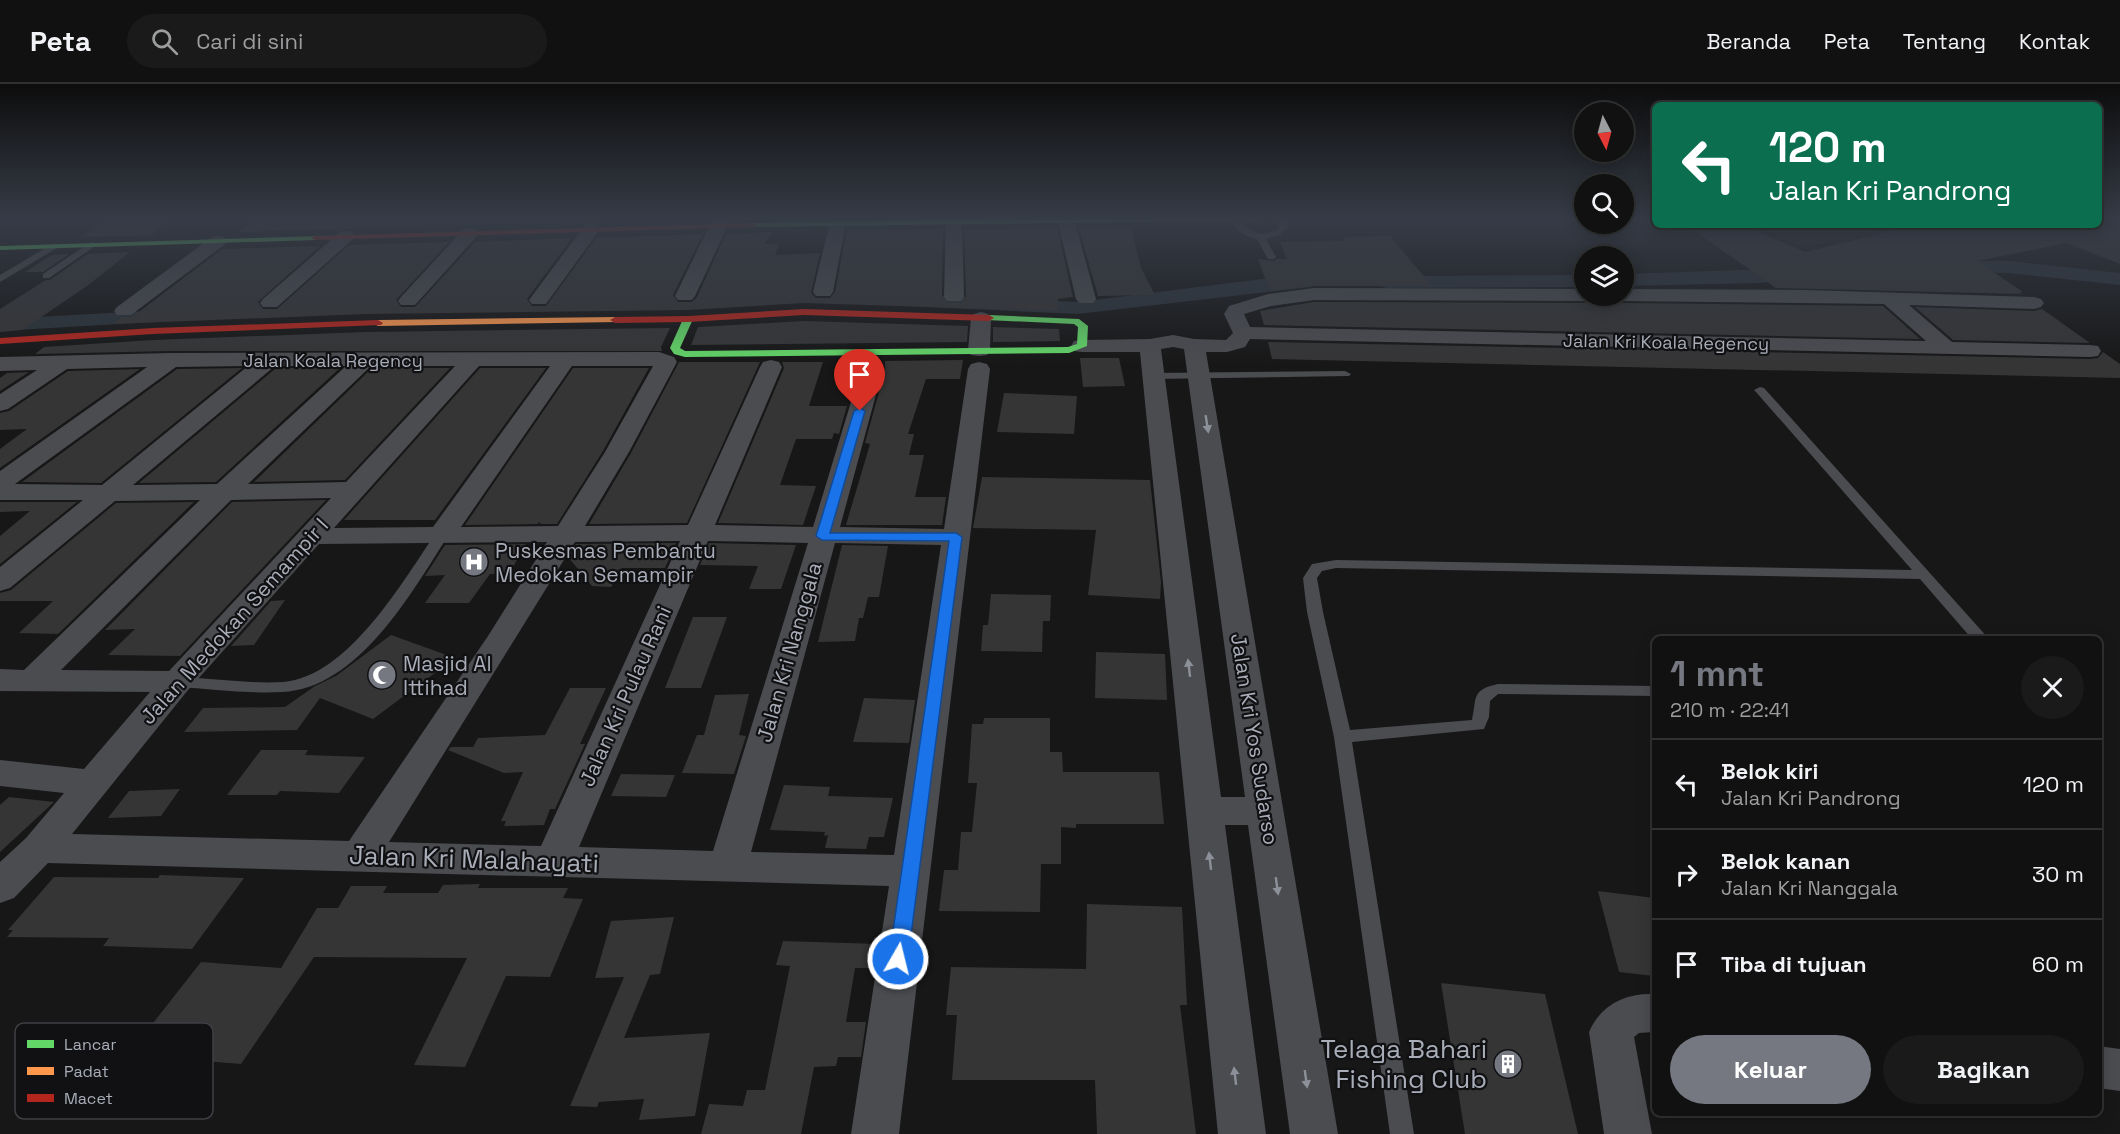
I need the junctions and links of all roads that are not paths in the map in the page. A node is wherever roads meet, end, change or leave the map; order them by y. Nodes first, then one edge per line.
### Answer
1 (20, 267) edge
2 (60, 267) edge
3 (182, 267) edge
4 (311, 267) edge
5 (439, 267) edge
6 (563, 267) edge
7 (698, 267) edge
8 (828, 267) edge
9 (953, 267) edge
10 (1078, 267) edge
11 (46, 276) dead end
12 (0, 279) edge
13 (823, 292) dead end
14 (1574, 295) edge
15 (1634, 295) edge
16 (685, 296) dead end
17 (954, 297) dead end
18 (1086, 299) dead end
19 (1890, 299) junction
20 (539, 300) dead end
21 (408, 301) dead end
22 (270, 303) dead end
23 (2034, 303) dead end
24 (124, 311) dead end
25 (981, 318) junction
26 (688, 319) junction
27 (1243, 333) junction
28 (0, 341) edge
29 (1079, 348) junction
30 (1947, 348) junction
31 (2090, 351) dead end
32 (676, 358) junction
33 (472, 359) junction
34 (566, 359) junction
35 (171, 360) junction
36 (269, 360) junction
37 (365, 360) junction
38 (979, 360) junction
39 (1152, 360) junction
40 (1197, 360) junction
41 (63, 362) junction
42 (0, 364) edge
43 (771, 367) dead end
44 (872, 369) dead end
45 (1345, 374) dead end
46 (1760, 390) dead end
47 (0, 405) edge
48 (1164, 458) junction
49 (1212, 458) junction
50 (0, 483) edge
51 (351, 490) junction
52 (0, 492) edge
53 (224, 492) junction
54 (106, 493) junction
55 (696, 533) junction
56 (442, 534) junction
57 (564, 534) junction
58 (310, 536) junction
59 (822, 536) junction
60 (956, 537) junction
61 (1924, 575) junction
62 (0, 582) edge
63 (1978, 636) edge
64 (0, 680) edge
65 (32, 680) junction
66 (177, 682) junction
67 (1652, 691) edge
68 (1343, 737) junction
69 (0, 773) edge
70 (93, 783) junction
71 (1204, 811) junction
72 (1266, 811) junction
73 (39, 848) junction
74 (360, 856) junction
75 (553, 861) junction
76 (728, 866) junction
77 (910, 871) junction
78 (0, 887) edge
79 (1652, 1013) edge
80 (2102, 1068) edge
81 (2120, 1070) edge
82 (875, 1134) edge
83 (1242, 1134) edge
84 (1314, 1134) edge
85 (1402, 1134) edge
86 (1628, 1134) edge

1 - 12 lane
2 - 11 lane
3 - 24 street
4 - 22 street
5 - 21 street
6 - 20 street
7 - 16 street
8 - 13 street
9 - 17 street
10 - 18 street
14 - 27 street
15 - 19 street
19 - 23 street
19 - 30 street
25 - 26 street
25 - 29 street
25 - 38 street
26 - 28 street
26 - 32 street
27 - 30 street, Jalan Kri Koala Regency
27 - 40 street, Jalan Kri Koala Regency
29 - 38 street, Jalan Kri Koala Regency
29 - 39 street, Jalan Kri Koala Regency
30 - 31 street, Jalan Kri Koala Regency
32 - 34 street, Jalan Koala Regency
32 - 38 street, Jalan Kri Koala Regency
32 - 57 street
33 - 34 street, Jalan Koala Regency
33 - 37 street, Jalan Koala Regency
33 - 51 street, Jalan Medokan Semampir I
34 - 56 street
35 - 36 street, Jalan Koala Regency
35 - 41 street, Jalan Koala Regency
35 - 50 street
36 - 37 street, Jalan Koala Regency
36 - 54 street
37 - 53 street
38 - 60 street
39 - 40 lane
39 - 40 street, Jalan Kri Koala Regency
39 - 48 street
40 - 45 lane
40 -> 49 street, Jalan Kri Yos Sudarso
41 - 42 street, Jalan Koala Regency
41 - 47 street
43 - 55 street, Jalan Kri Pulau Rani
44 - 59 street, Jalan Kri Nanggala
46 - 61 lane
48 - 49 street
71 -> 48 street
49 - 72 street, Jalan Kri Yos Sudarso
51 - 53 street
51 - 58 street, Jalan Medokan Semampir I
52 - 54 street
53 - 54 street
53 - 65 street
54 - 62 street
55 - 57 street
55 - 59 street
55 - 75 street, Jalan Kri Pulau Rani
56 - 57 street
56 - 58 street
56 - 66 lane
57 - 74 street
58 - 66 street, Jalan Medokan Semampir I
59 - 60 street
59 - 76 street, Jalan Kri Nanggala
60 - 77 street
61 - 63 lane
61 - 68 lane
64 - 65 street
65 - 66 street
66 - 70 street, Jalan Medokan Semampir I
67 - 68 lane
68 - 85 lane
69 - 70 street
70 - 73 street, Jalan Medokan Semampir I
71 - 72 street
83 -> 71 street
72 -> 84 street, Jalan Kri Yos Sudarso
73 - 74 street, Jalan Kri Malahayati
73 - 78 street, Jalan Medokan Semampir I
74 - 75 street, Jalan Kri Malahayati
75 - 76 street, Jalan Kri Malahayati
76 - 77 street, Jalan Kri Malahayati
77 - 82 street
79 - 86 street
80 - 81 street

